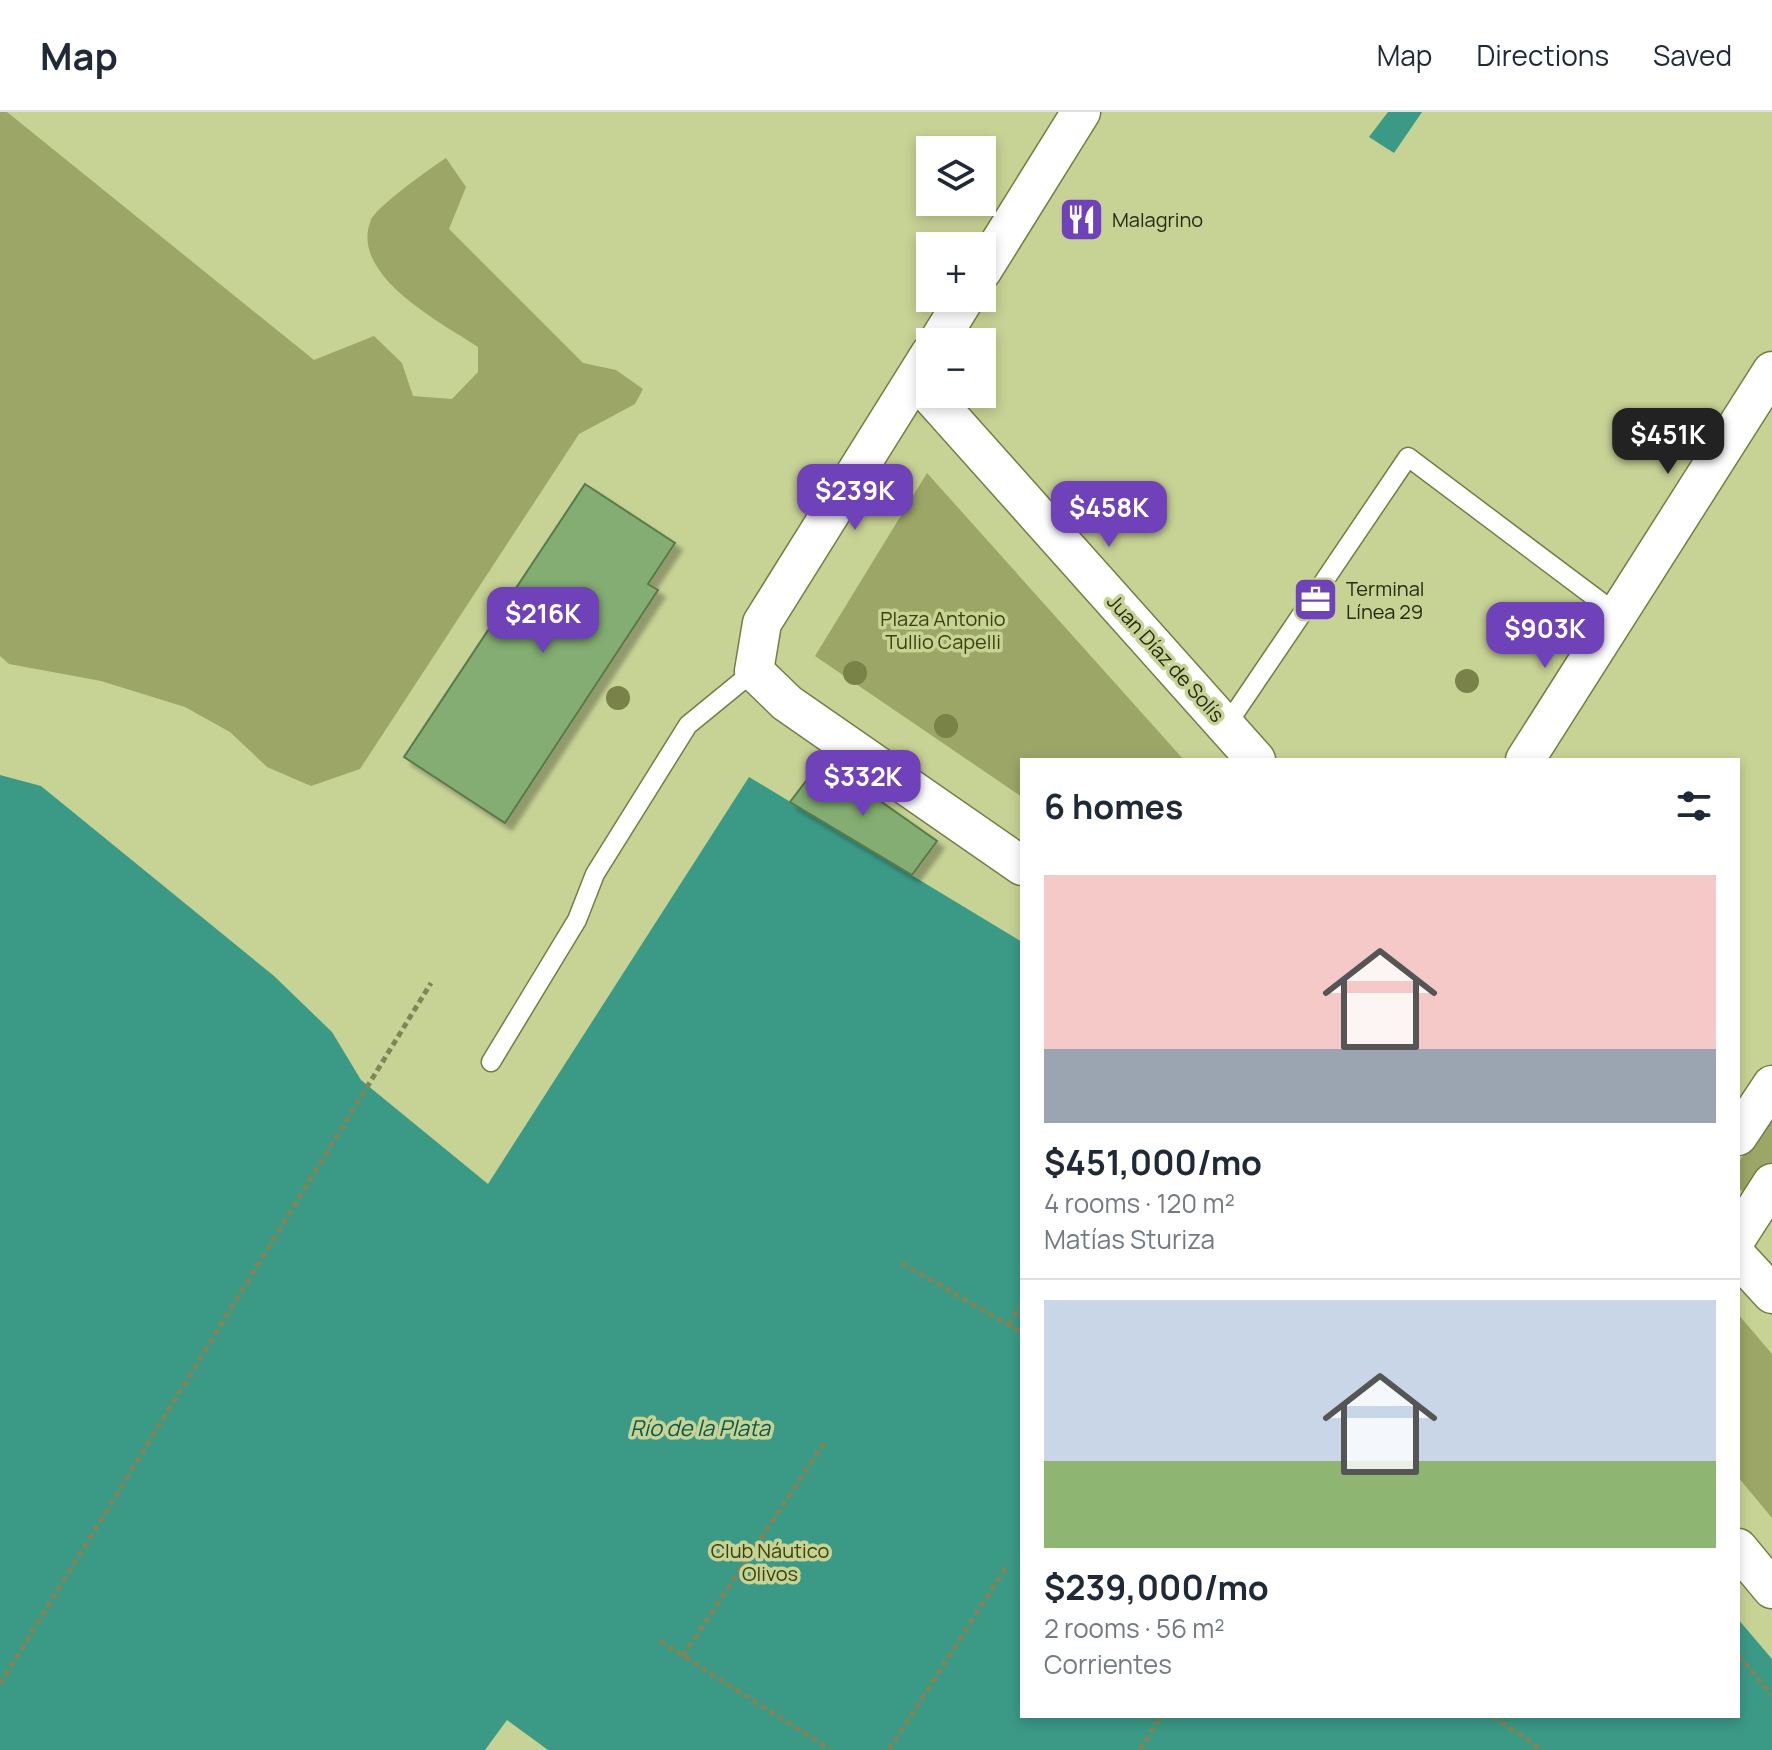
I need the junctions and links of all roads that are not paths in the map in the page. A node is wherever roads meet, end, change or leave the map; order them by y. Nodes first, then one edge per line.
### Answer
1 (1081, 112) edge
2 (996, 249) edge
3 (1772, 371) edge
4 (916, 376) edge
5 (957, 408) edge
6 (1617, 614) junction
7 (754, 671) junction
8 (1226, 726) junction
9 (1254, 758) edge
10 (1526, 758) edge
11 (1020, 865) edge
12 (491, 1062) dead end
13 (1772, 1085) edge
14 (1740, 1133) edge
15 (1772, 1183) edge
16 (1740, 1233) edge
17 (1740, 1259) edge
18 (1772, 1294) edge
19 (1740, 1550) edge
20 (1772, 1589) edge

1 - 2 street
3 - 6 street
4 - 7 street
5 - 8 street, Juan Díaz de Solís
6 - 8 lane
6 - 10 street
7 - 11 street
7 - 12 lane
8 - 9 street, Juan Díaz de Solís
13 - 14 street
15 - 16 street
17 - 18 street
19 - 20 street

